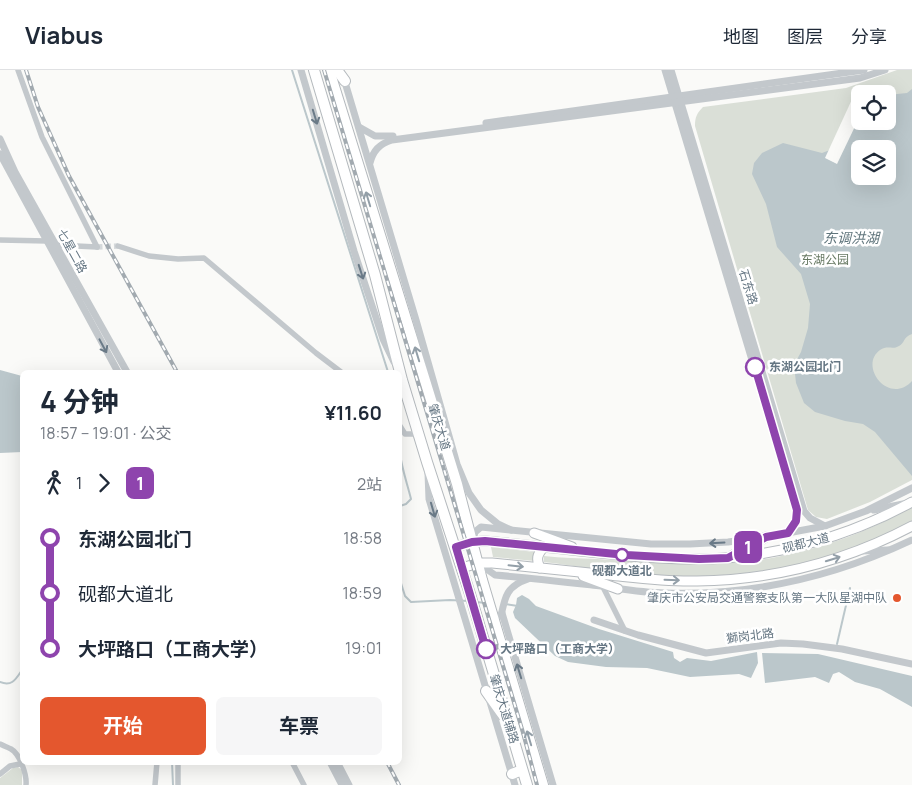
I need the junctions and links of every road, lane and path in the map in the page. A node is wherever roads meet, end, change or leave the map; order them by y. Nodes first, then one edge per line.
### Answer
1 (18, 70) edge
2 (301, 70) edge
3 (314, 70) edge
4 (329, 70) edge
5 (337, 70) edge
6 (342, 70) edge
7 (665, 70) edge
8 (672, 70) edge
9 (864, 70) edge
10 (885, 70) edge
11 (345, 81) junction
12 (677, 99) junction
13 (359, 127) junction
14 (0, 139) edge
15 (0, 154) edge
16 (370, 163) junction
17 (0, 240) edge
18 (47, 241) junction
19 (56, 245) junction
20 (118, 246) tunnel mouth
21 (117, 370) edge
22 (126, 370) edge
23 (338, 370) edge
24 (397, 370) edge
25 (398, 370) edge
26 (402, 382) edge
27 (402, 429) edge
28 (418, 434) junction
29 (445, 446) junction
30 (427, 462) junction
31 (457, 464) junction
32 (457, 484) junction
33 (912, 488) edge
34 (911, 503) edge
35 (800, 511) junction
36 (866, 511) junction
37 (825, 526) junction
38 (912, 526) edge
39 (510, 530) junction
40 (534, 533) junction
41 (788, 533) junction
42 (766, 537) junction
43 (912, 540) edge
44 (472, 542) junction
45 (456, 547) junction
46 (543, 548) junction
47 (893, 549) junction
48 (581, 550) junction
49 (856, 552) junction
50 (728, 558) junction
51 (478, 563) junction
52 (462, 568) junction
53 (540, 568) junction
54 (572, 571) junction
55 (530, 578) junction
56 (603, 587) junction
57 (618, 588) junction
58 (497, 613) junction
59 (594, 620) dead end
60 (625, 631) junction
61 (498, 632) junction
62 (514, 655) junction
63 (912, 664) edge
64 (486, 691) junction
65 (508, 722) junction
66 (0, 744) edge
67 (20, 764) joint
68 (21, 765) edge
69 (157, 765) edge
70 (178, 765) edge
71 (294, 765) edge
72 (332, 765) edge
73 (339, 765) edge
74 (522, 770) junction
75 (0, 774) edge
76 (512, 774) junction
77 (26, 785) edge
78 (155, 785) edge
79 (178, 785) edge
80 (304, 785) edge
81 (342, 785) edge
82 (350, 785) edge
83 (515, 785) edge
84 (527, 785) edge
85 (543, 785) edge
86 (553, 785) edge

1 - 19 street
2 -> 24 street
3 - 25 highway, 肇庆大道
29 -> 4 highway, 肇庆大道
5 - 11 highway
6 - 11 street
7 - 12 street, 石东路
8 - 12 street, 石东路
9 - 12 street
10 - 12 street
11 - 13 street
12 - 13 street
12 - 16 street
12 - 35 street, 石东路
13 - 16 street
14 - 19 street, 七星二路
15 - 18 street, 七星二路
16 - 31 street
17 - 18 street
18 -> 21 street, 七星二路
19 - 22 street, 七星二路
20 - 23 street
26 - 28 highway, 肇庆大道
27 - 28 street
28 - 30 highway, 肇庆大道
29 - 31 street
29 - 32 highway, 肇庆大道
30 - 45 highway, 肇庆大道
30 -> 64 street, 肇庆大道辅路
31 - 32 street
31 - 39 street
32 - 44 highway, 肇庆大道
33 - 36 street
34 - 36 street
34 - 50 main road, 砚都大道
35 - 37 street
35 - 41 street
36 - 37 street
37 - 41 street
38 - 49 main road, 砚都大道
39 - 40 street
39 - 44 street
42 -> 40 street
40 - 48 main road
41 - 42 street
42 - 50 main road
43 - 47 street
44 - 45 main road, 砚都大道
44 - 46 main road, 砚都大道
44 - 51 highway, 肇庆大道
45 - 52 highway, 肇庆大道
46 - 48 main road, 砚都大道
46 - 53 main road
47 - 49 street
47 - 57 street
48 - 50 main road, 砚都大道
54 -> 49 main road, 砚都大道
51 - 52 main road, 砚都大道
51 -> 53 main road, 砚都大道
51 - 55 street
51 - 58 highway, 肇庆大道
52 - 65 highway, 肇庆大道
53 - 54 main road, 砚都大道
54 - 57 main road
55 - 56 street
55 - 58 street
56 - 57 street
56 - 60 street
58 - 61 highway, 肇庆大道
58 - 62 street, 肇庆大道辅路
59 - 60 street, 獅岗北路
60 - 63 street, 獅岗北路
61 - 62 street
85 -> 61 highway, 肇庆大道
86 -> 62 street, 肇庆大道辅路
64 - 65 highway
64 - 76 street, 肇庆大道辅路
65 - 74 highway, 肇庆大道
66 - 67 street
67 - 75 street
68 - 77 street
69 - 78 street
70 - 79 street
71 - 80 street
72 - 81 street
73 - 82 street
74 - 76 highway
74 - 84 highway, 肇庆大道
76 - 83 street, 肇庆大道辅路

